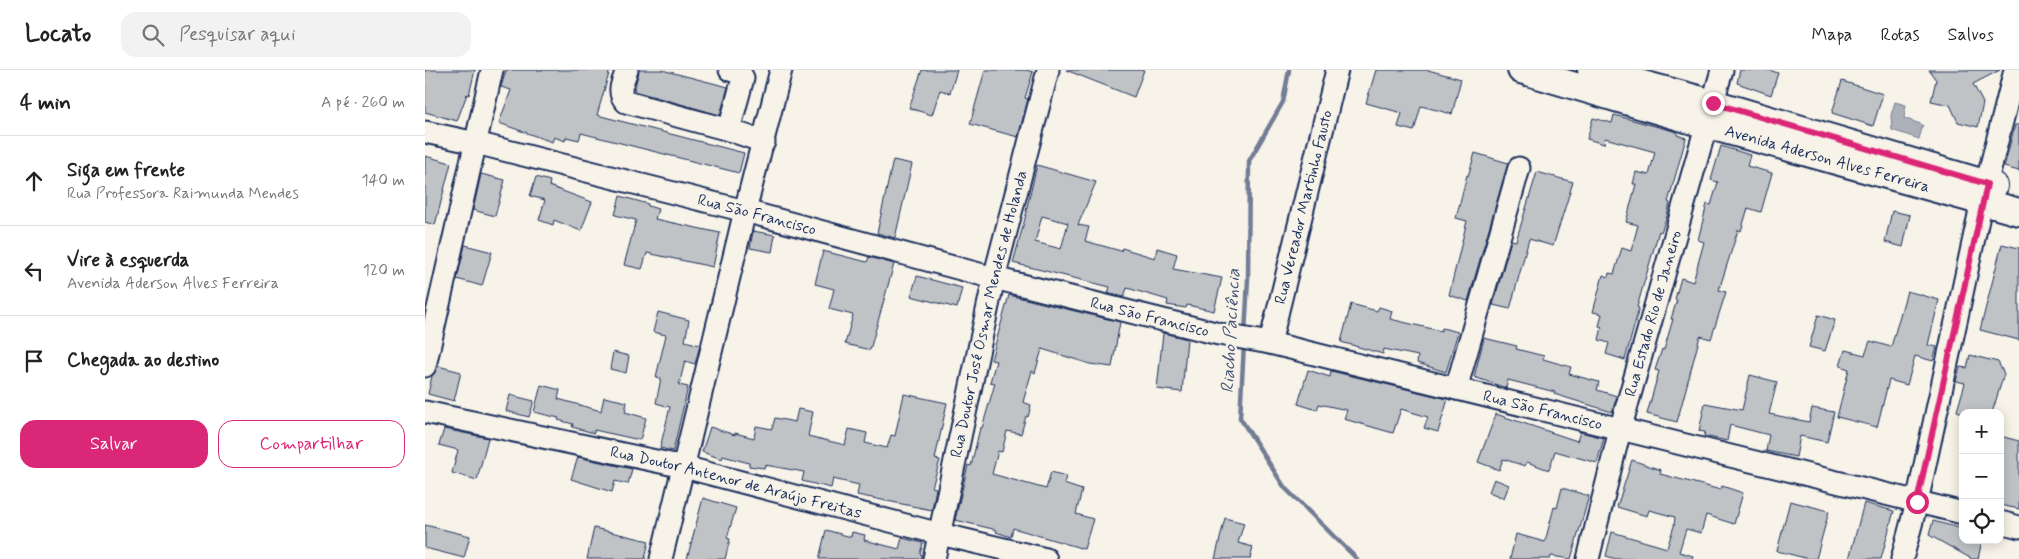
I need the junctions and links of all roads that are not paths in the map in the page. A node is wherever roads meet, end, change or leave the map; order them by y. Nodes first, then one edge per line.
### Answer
1 (492, 70) edge
2 (627, 70) edge
3 (730, 70) edge
4 (781, 70) edge
5 (1048, 70) edge
6 (1337, 70) edge
7 (1521, 70) edge
8 (1591, 70) edge
9 (1722, 70) edge
10 (2015, 70) edge
11 (1710, 114) junction
12 (729, 130) junction
13 (425, 132) edge
14 (764, 142) junction
15 (476, 143) junction
16 (1519, 168) dead end
17 (1984, 193) junction
18 (2019, 193) edge
19 (745, 211) junction
20 (2019, 212) edge
21 (994, 278) junction
22 (1269, 343) junction
23 (425, 366) edge
24 (1456, 389) junction
25 (425, 412) edge
26 (1620, 430) junction
27 (684, 467) junction
28 (1917, 502) junction
29 (1959, 512) edge
30 (2004, 523) edge
31 (2019, 527) edge
32 (941, 534) junction
33 (661, 559) edge
34 (934, 559) edge
35 (1046, 559) edge
36 (1588, 559) edge
37 (1902, 559) edge

1 - 15 street
2 - 12 street
3 - 12 street
4 - 14 street
5 - 21 street, Rua Doutor José Osmar Mendes de Holanda
6 - 22 street, Rua Vereador Martinho Fausto
7 - 11 main road, Avenida Aderson Alves Ferreira
8 - 11 main road, Avenida Aderson Alves Ferreira
9 - 11 street, Rua Estado Rio de Janeiro
10 - 17 street
11 - 17 main road, Avenida Aderson Alves Ferreira
11 - 26 street, Rua Estado Rio de Janeiro
12 - 14 street
13 - 15 street, Rua São Francisco
14 - 19 street
15 - 19 street, Rua São Francisco
15 - 23 street
16 - 24 street
17 - 18 main road, Avenida Aderson Alves Ferreira
17 - 20 main road, Avenida Aderson Alves Ferreira
17 - 28 street
19 - 21 street, Rua São Francisco
19 - 27 street
21 - 22 street, Rua São Francisco
21 - 32 street, Rua Doutor José Osmar Mendes de Holanda
22 - 24 street, Rua São Francisco
24 - 26 street, Rua São Francisco
25 - 27 street, Rua Doutor Antenor de Araújo Freitas
26 - 28 street, Rua São Francisco
26 - 36 street, Rua Estado Rio de Janeiro
27 - 32 street, Rua Doutor Antenor de Araújo Freitas
27 - 33 street
28 - 29 street, Rua São Francisco
28 - 37 street
30 - 31 street
32 - 34 street, Rua Doutor José Osmar Mendes de Holanda
32 - 35 street, Rua Doutor Antenor de Araújo Freitas

